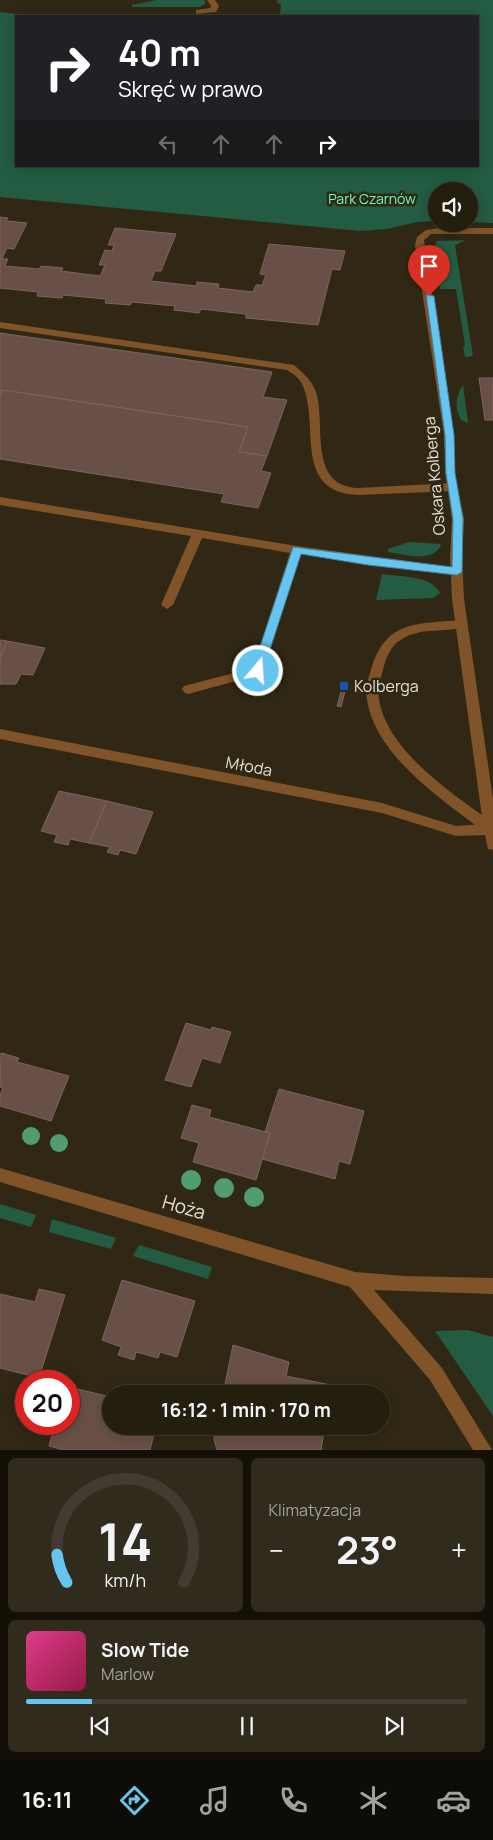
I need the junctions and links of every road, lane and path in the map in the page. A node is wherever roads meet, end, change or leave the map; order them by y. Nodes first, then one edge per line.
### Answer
1 (211, 0) edge
2 (200, 12) dead end
3 (493, 231) edge
4 (0, 325) edge
5 (453, 487) junction
6 (0, 501) edge
7 (198, 534) junction
8 (297, 550) junction
9 (457, 572) junction
10 (168, 605) dead end
11 (461, 624) junction
12 (188, 689) dead end
13 (0, 734) edge
14 (491, 829) junction
15 (493, 844) edge
16 (0, 1175) edge
17 (355, 1280) junction
18 (493, 1286) edge
19 (483, 1450) edge

1 - 2 street
3 - 5 street, Oskara Kolberga
4 - 5 street
5 - 9 street, Oskara Kolberga
6 - 7 street
7 - 8 street
7 - 10 street
8 - 9 street
8 - 12 street
9 - 11 street, Oskara Kolberga
11 - 14 street, Oskara Kolberga
11 - 14 street
13 - 14 street, Młoda
14 - 15 street, Oskara Kolberga
16 - 17 street, Hoża
17 - 18 street, Hoża
17 - 19 street

